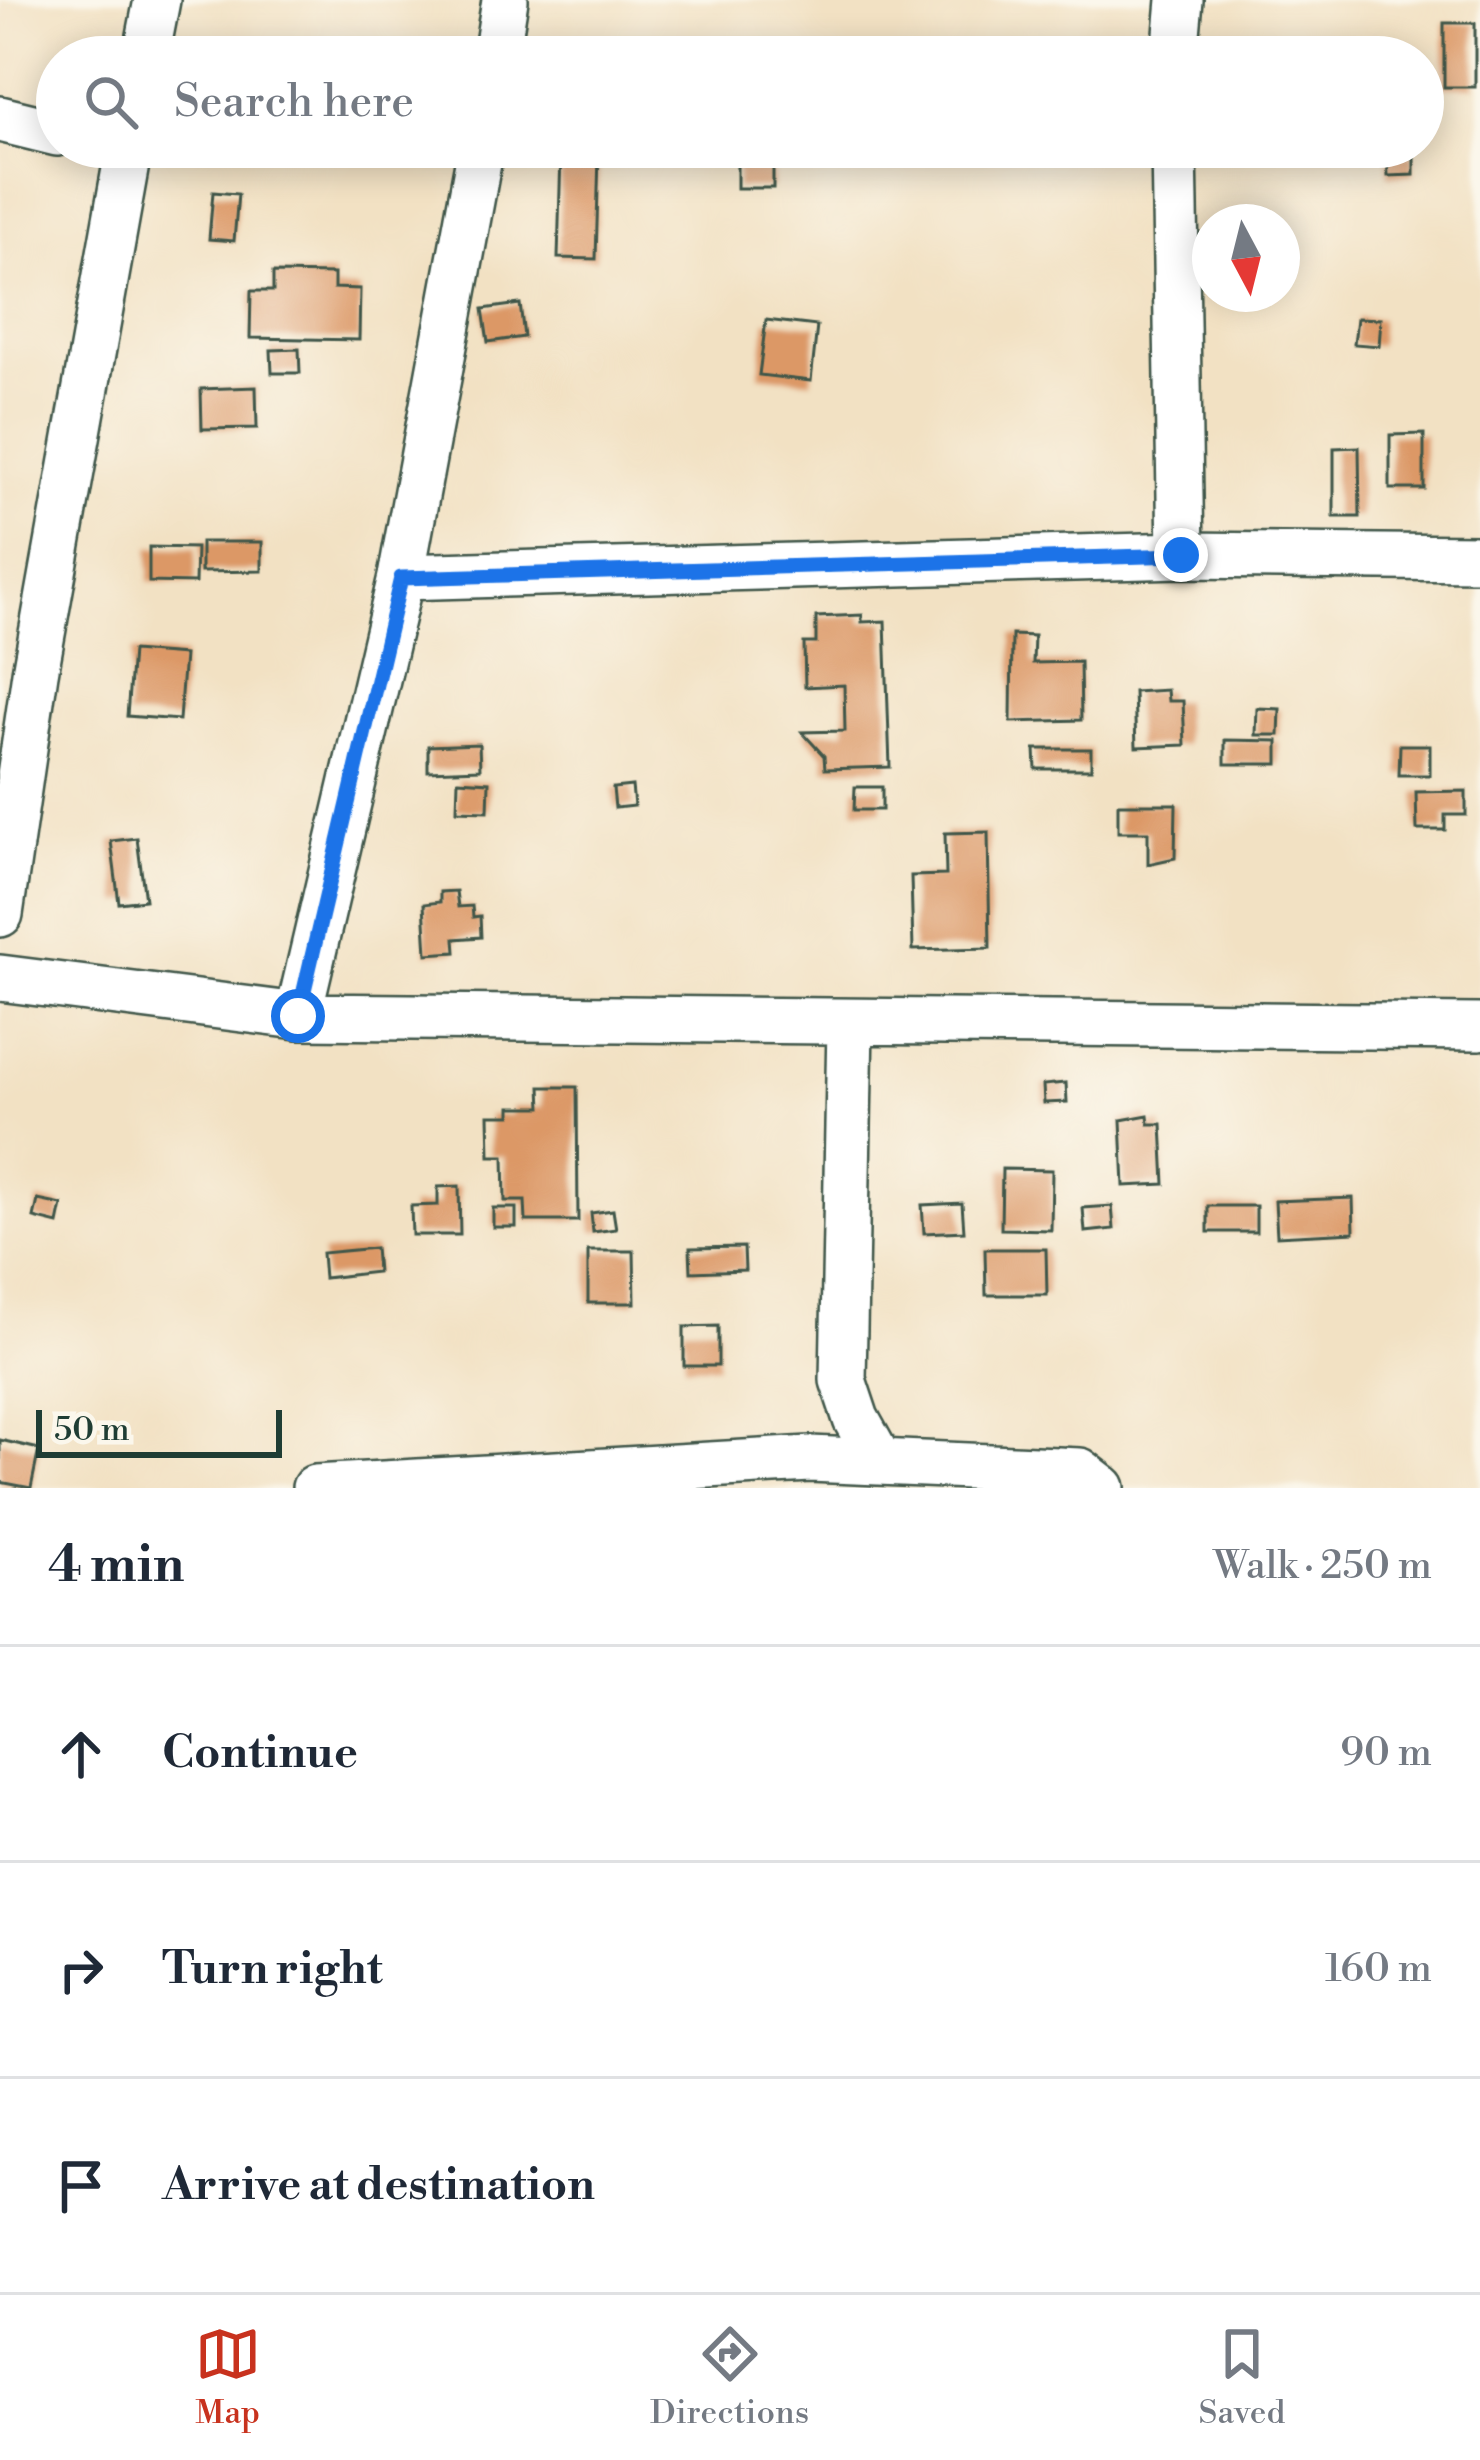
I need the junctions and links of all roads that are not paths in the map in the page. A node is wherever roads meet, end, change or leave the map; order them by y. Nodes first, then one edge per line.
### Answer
1 (157, 0) edge
2 (505, 0) edge
3 (1180, 0) edge
4 (150, 36) edge
5 (499, 36) edge
6 (1177, 36) edge
7 (0, 119) edge
8 (36, 128) edge
9 (120, 168) edge
10 (477, 168) edge
11 (1174, 168) edge
12 (1181, 555) junction
13 (1480, 558) edge
14 (401, 578) junction
15 (18, 669) edge
16 (0, 914) edge
17 (0, 978) edge
18 (298, 1016) junction
19 (850, 1025) junction
20 (1480, 1027) edge
21 (880, 1462) junction
22 (315, 1488) edge
23 (1102, 1488) edge

1 - 4 street
2 - 5 street
3 - 6 street
7 - 8 street
9 - 15 street
10 - 14 street
11 - 12 street
12 - 13 street
12 - 14 street
14 - 18 street
15 - 16 street
17 - 18 street
18 - 19 street
19 - 20 street
19 - 21 street
21 - 22 street
21 - 23 street

